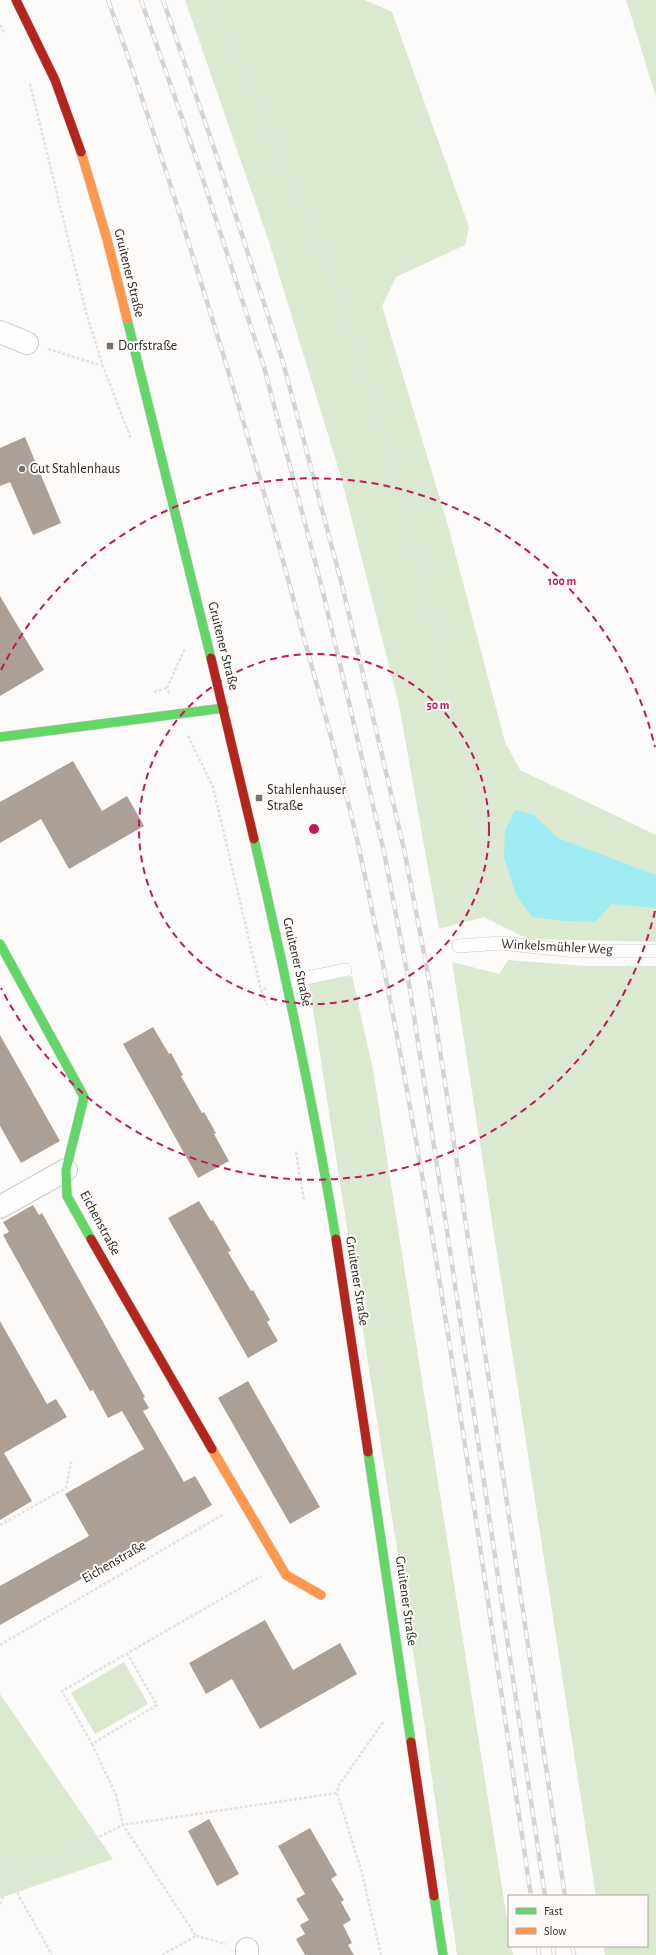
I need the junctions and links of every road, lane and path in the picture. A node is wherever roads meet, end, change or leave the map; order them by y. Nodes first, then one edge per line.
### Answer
1 (16, 0) edge
2 (212, 0) edge
3 (0, 25) edge
4 (7, 38) dead end
5 (28, 76) dead end
6 (0, 332) edge
7 (27, 343) joint
8 (103, 366) junction
9 (132, 440) dead end
10 (186, 645) dead end
11 (224, 708) junction
12 (178, 715) junction
13 (0, 737) edge
14 (500, 943) junction
15 (0, 944) edge
16 (459, 946) dead end
17 (656, 950) edge
18 (345, 970) dead end
19 (287, 982) junction
20 (261, 990) junction
21 (268, 1009) dead end
22 (295, 1145) dead end
23 (66, 1170) junction
24 (0, 1207) edge
25 (306, 1208) dead end
26 (71, 1462) dead end
27 (243, 1503) junction
28 (0, 1525) edge
29 (280, 1565) junction
30 (321, 1595) dead end
31 (0, 1645) edge
32 (127, 1653) junction
33 (385, 1720) dead end
34 (92, 1744) junction
35 (337, 1793) junction
36 (123, 1825) junction
37 (0, 1862) edge
38 (11, 1880) junction
39 (0, 1904) edge
40 (196, 1936) junction
41 (247, 1952) edge
42 (52, 1955) edge
43 (162, 1955) edge
44 (381, 1955) edge
45 (444, 1955) edge

1 - 11 main road, Gruitener Straße
2 - 14 path
3 - 4 path
5 - 8 path
6 - 7 street
7 - 8 path
8 - 9 path
10 - 12 path
11 - 12 main road
11 - 19 main road, Gruitener Straße
12 - 13 main road
12 - 20 path
14 - 16 lane, Winkelsmühler Weg
14 - 17 lane, Winkelsmühler Weg
15 - 23 main road, Eichenstraße
18 - 19 lane
19 - 20 path
19 - 45 main road, Gruitener Straße
20 - 21 path
22 - 25 path
23 - 24 street
23 - 27 main road, Eichenstraße
26 - 28 path
27 - 29 main road, Eichenstraße
27 - 31 path, Eichenstraße
29 - 30 main road, Eichenstraße
29 - 32 path
32 - 34 path
32 - 34 path
33 - 35 path
34 - 36 path
35 - 36 path
35 - 44 path
36 - 38 path
36 - 40 path
37 - 38 path
38 - 39 path
38 - 42 path
40 - 41 path
40 - 43 path

